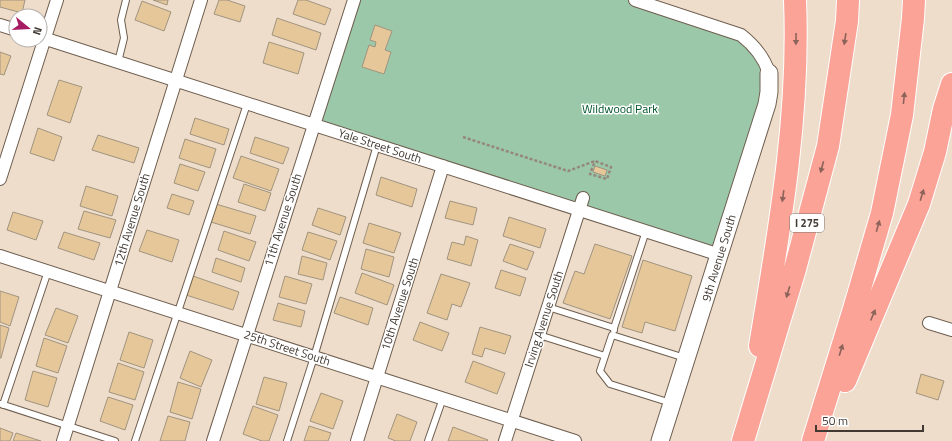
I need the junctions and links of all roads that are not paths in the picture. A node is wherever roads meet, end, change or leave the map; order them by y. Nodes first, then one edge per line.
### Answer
1 (57, 0) edge
2 (126, 0) edge
3 (201, 0) edge
4 (354, 0) edge
5 (635, 0) edge
6 (795, 0) edge
7 (848, 0) edge
8 (914, 0) edge
9 (48, 23) edge
10 (48, 40) edge
11 (39, 48) edge
12 (118, 62) junction
13 (769, 73) joint
14 (176, 81) junction
15 (952, 84) edge
16 (247, 104) junction
17 (314, 125) junction
18 (377, 145) junction
19 (443, 166) junction
20 (0, 179) edge
21 (583, 198) dead end
22 (580, 210) junction
23 (646, 231) junction
24 (720, 255) junction
25 (0, 256) edge
26 (48, 271) junction
27 (110, 291) junction
28 (548, 307) junction
29 (178, 313) junction
30 (930, 323) dead end
31 (614, 328) junction
32 (952, 330) edge
33 (246, 335) junction
34 (539, 335) junction
35 (612, 335) junction
36 (605, 356) junction
37 (314, 357) junction
38 (687, 358) junction
39 (377, 377) junction
40 (443, 398) junction
41 (2, 404) edge
42 (672, 404) junction
43 (512, 421) junction
44 (68, 426) junction
45 (744, 438) edge
46 (64, 441) edge
47 (115, 441) edge
48 (135, 441) edge
49 (213, 441) edge
50 (287, 441) edge
51 (357, 441) edge
52 (428, 441) edge
53 (506, 441) edge
54 (575, 441) edge
55 (660, 441) edge
56 (813, 441) edge
57 (819, 441) edge

1 - 9 street
2 - 12 lane
3 - 14 street, 12th Avenue South
4 - 17 street, 11th Avenue South
5 - 13 street
6 -> 45 highway
7 -> 45 highway, I 275
56 -> 8 highway
10 - 12 street, Yale Street South
11 - 20 street
12 - 14 street, Yale Street South
13 - 24 street, 9th Avenue South
14 - 16 street, Yale Street South
14 - 27 street, 12th Avenue South
57 -> 15 highway
16 - 17 street, Yale Street South
16 - 29 lane
17 - 18 street, Yale Street South
17 - 33 street, 11th Avenue South
18 - 19 street, Yale Street South
18 - 37 lane
19 - 22 street, Yale Street South
19 - 39 street, 10th Avenue South
21 - 22 street, Irving Avenue South
22 - 23 street, Yale Street South
22 - 28 street, Irving Avenue South
23 - 24 street, Yale Street South
23 - 31 lane
24 - 38 street, 9th Avenue South
25 - 26 street, 25th Street South
26 - 27 street, 25th Street South
26 - 41 lane
27 - 29 street, 25th Street South
27 - 44 street, 12th Avenue South
28 - 31 lane
28 - 34 street, Irving Avenue South
29 - 33 street, 25th Street South
29 - 48 lane
30 - 32 street
31 - 35 lane
33 - 37 street, 25th Street South
33 - 49 street, 11th Avenue South
34 - 36 lane
34 - 43 street, Irving Avenue South
35 - 36 lane
35 - 38 lane
36 - 42 lane
37 - 39 street, 25th Street South
37 - 50 lane
38 - 42 street, 9th Avenue South
39 - 40 street, 25th Street South
39 - 51 street, 10th Avenue South
40 - 43 street, 25th Street South
40 - 52 lane
41 - 44 lane
42 - 55 street, 9th Avenue South
43 - 53 street, Irving Avenue South
43 - 54 street, 25th Street South
44 - 46 street, 12th Avenue South
44 - 47 lane

